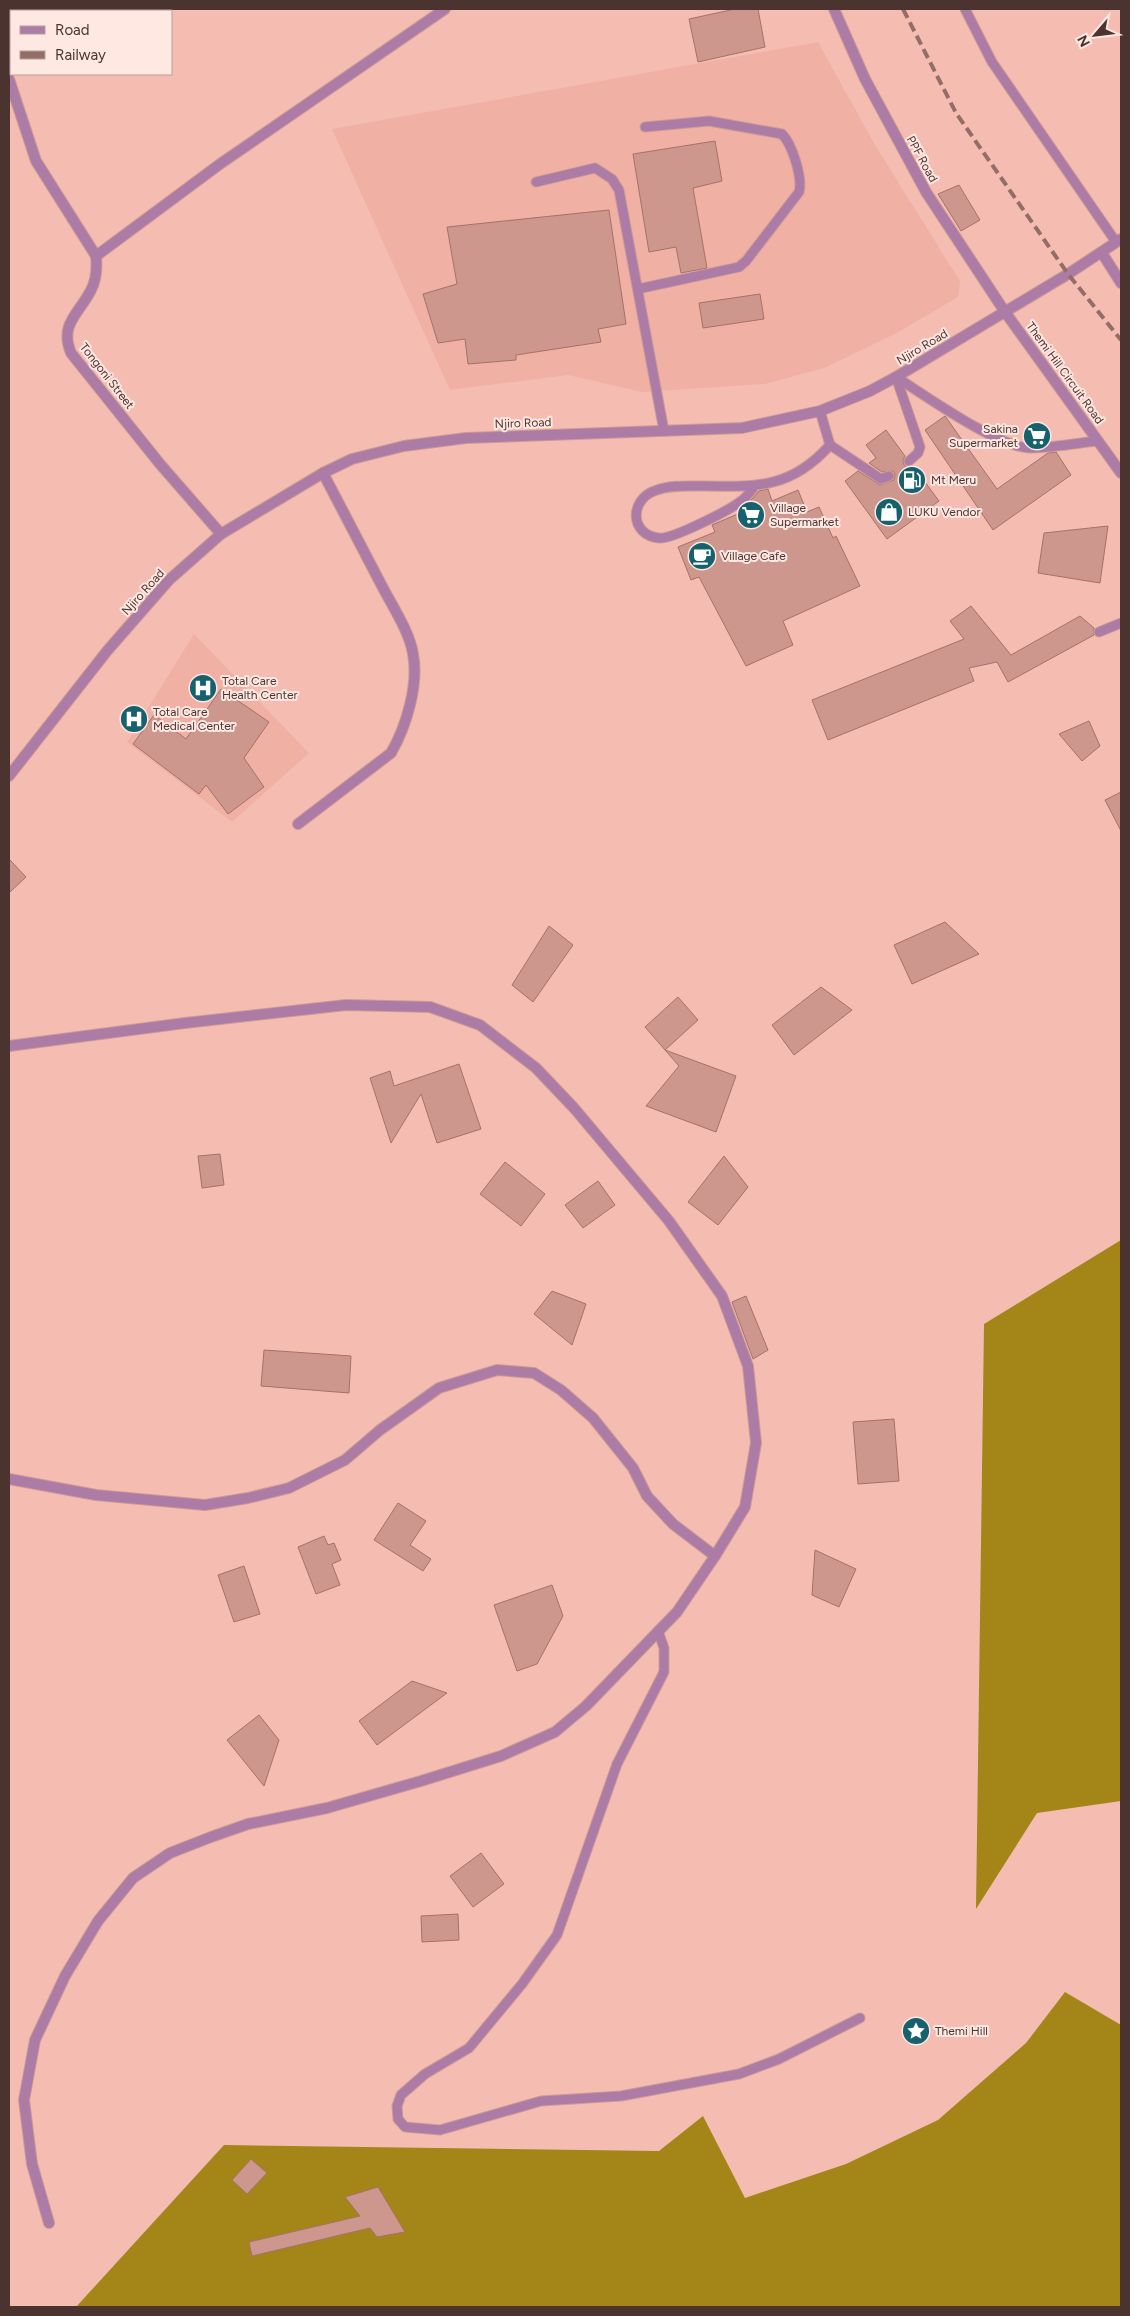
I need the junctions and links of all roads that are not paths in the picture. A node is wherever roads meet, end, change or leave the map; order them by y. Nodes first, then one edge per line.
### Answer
1 (445, 9) edge
2 (834, 9) edge
3 (965, 9) edge
4 (9, 79) edge
5 (645, 127) dead end
6 (536, 182) dead end
7 (1119, 241) edge
8 (1102, 253) junction
9 (96, 256) junction
10 (1121, 283) edge
11 (638, 288) junction
12 (1005, 312) junction
13 (896, 377) junction
14 (820, 411) junction
15 (664, 431) junction
16 (1098, 441) junction
17 (830, 445) junction
18 (909, 461) dead end
19 (323, 473) junction
20 (1121, 473) edge
21 (888, 476) dead end
22 (754, 487) junction
23 (221, 534) junction
24 (1121, 623) edge
25 (1099, 632) dead end
26 (9, 776) edge
27 (298, 824) dead end
28 (9, 1046) edge
29 (9, 1479) edge
30 (715, 1556) junction
31 (658, 1631) junction
32 (860, 2018) dead end
33 (49, 2223) dead end

1 - 9 street
2 - 12 street, PPF Road
3 - 7 lane
4 - 9 street
5 - 11 lane
6 - 11 lane
7 - 8 street, Njiro Road
8 - 10 street
8 - 12 street, Njiro Road
9 - 23 street, Tongoni Street
11 - 15 lane
12 - 13 street, Njiro Road
12 - 16 street, Themi Hill Circuit Road
13 - 14 street, Njiro Road
13 - 16 lane
13 - 18 lane
14 - 15 street, Njiro Road
14 - 17 lane
15 - 19 street, Njiro Road
16 - 20 street, Themi Hill Circuit Road
17 - 21 lane
17 - 22 lane
19 - 23 street, Njiro Road
19 - 27 street
22 - 22 lane
23 - 26 street, Njiro Road
24 - 25 lane
28 - 30 street
29 - 30 street
30 - 31 street
31 - 32 lane
31 - 33 street

